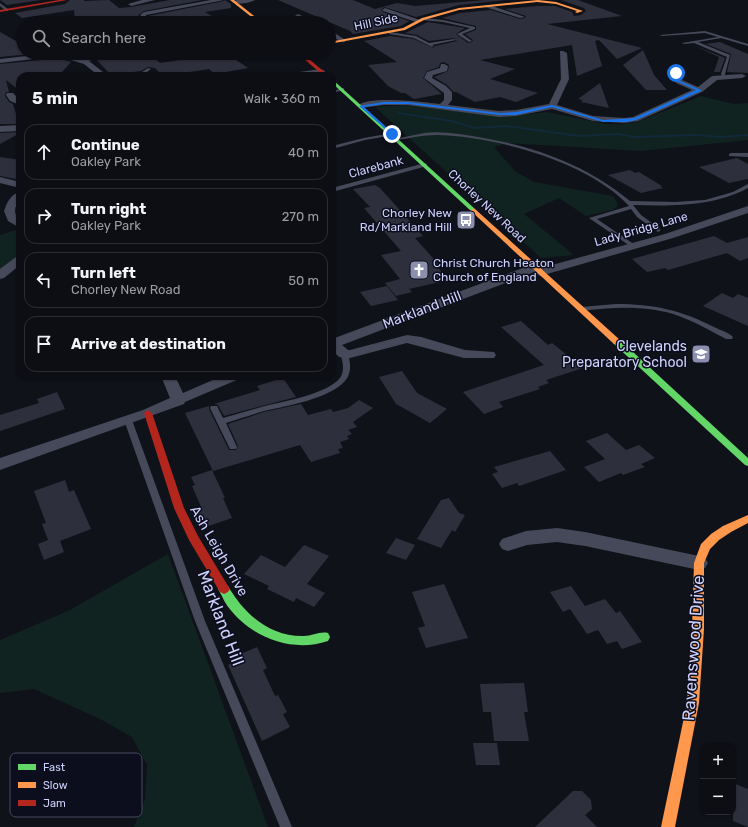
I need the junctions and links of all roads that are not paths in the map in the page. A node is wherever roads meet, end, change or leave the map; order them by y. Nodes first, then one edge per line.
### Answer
1 (65, 0) edge
2 (152, 0) edge
3 (221, 0) edge
4 (252, 0) edge
5 (234, 1) edge
6 (544, 1) edge
7 (131, 4) dead end
8 (487, 6) junction
9 (2, 8) edge
10 (385, 10) dead end
11 (577, 12) dead end
12 (306, 15) dead end
13 (144, 16) edge
14 (252, 16) edge
15 (297, 16) edge
16 (522, 17) dead end
17 (420, 20) junction
18 (390, 33) junction
19 (677, 34) junction
20 (662, 35) dead end
21 (336, 36) edge
22 (683, 36) dead end
23 (721, 38) junction
24 (454, 40) dead end
25 (343, 41) junction
26 (470, 41) dead end
27 (336, 42) edge
28 (695, 42) junction
29 (684, 43) dead end
30 (748, 45) edge
31 (563, 53) dead end
32 (16, 60) edge
33 (83, 60) edge
34 (307, 60) edge
35 (0, 62) edge
36 (149, 69) dead end
37 (454, 69) dead end
38 (99, 72) edge
39 (146, 72) edge
40 (322, 72) edge
41 (667, 72) dead end
42 (724, 76) junction
43 (742, 76) dead end
44 (336, 84) edge
45 (343, 90) junction
46 (699, 90) junction
47 (336, 91) edge
48 (14, 99) edge
49 (3, 101) dead end
50 (361, 106) junction
51 (552, 106) junction
52 (442, 107) junction
53 (16, 128) edge
54 (0, 129) edge
55 (394, 137) junction
56 (336, 147) edge
57 (731, 155) dead end
58 (748, 156) edge
59 (425, 165) junction
60 (0, 180) edge
61 (16, 184) edge
62 (748, 186) edge
63 (336, 189) edge
64 (16, 198) edge
65 (630, 205) junction
66 (748, 209) edge
67 (16, 222) edge
68 (658, 230) dead end
69 (633, 246) junction
70 (16, 262) edge
71 (537, 270) junction
72 (0, 275) edge
73 (580, 310) junction
74 (729, 337) dead end
75 (336, 342) edge
76 (336, 347) edge
77 (344, 354) junction
78 (489, 355) dead end
79 (170, 380) edge
80 (225, 380) edge
81 (179, 401) junction
82 (214, 408) dead end
83 (148, 413) junction
84 (128, 420) junction
85 (221, 422) junction
86 (233, 447) dead end
87 (748, 463) edge
88 (0, 464) edge
89 (748, 519) edge
90 (508, 544) dead end
91 (698, 563) junction
92 (324, 637) dead end
93 (286, 827) edge
94 (668, 827) edge

1 - 9 street
2 - 7 street
3 - 13 street
4 - 5 street
5 - 14 street
6 - 8 street, Hill Side
6 - 11 street, Hill Side
8 - 16 street
8 - 17 street, Hill Side
10 - 17 street
12 - 15 street
17 - 18 street, Hill Side
17 - 26 lane
18 - 24 lane
18 - 25 street, Hill Side
19 - 20 lane
19 - 22 lane
19 - 23 lane
21 - 25 street
23 - 28 lane
23 - 30 lane
25 - 27 street, Hill Side
28 - 29 lane
28 - 42 lane
31 - 51 street
32 - 35 street
33 - 38 street
34 - 40 street
36 - 39 lane
37 - 52 street
41 - 46 street
42 - 43 street
42 - 46 street
44 - 45 street, Chorley New Road
45 - 47 lane
45 - 50 street, Chorley New Road
46 - 51 street
48 - 49 street
50 - 52 street
50 - 55 street, Chorley New Road
51 - 52 street
53 - 54 street
55 - 56 lane
55 - 59 street, Chorley New Road
55 - 65 lane
57 - 58 lane
59 - 63 lane, Clarebank
59 - 71 street, Chorley New Road
60 - 61 street
62 - 65 lane
64 - 67 street
65 - 68 lane
65 - 69 lane
66 - 69 street, Lady Bridge Lane
69 - 71 street, Lady Bridge Lane
70 - 72 street
71 - 73 street, Chorley New Road
71 - 75 street, Markland Hill
73 - 74 lane
73 - 87 street, Chorley New Road
76 - 77 street
77 - 78 street
77 - 85 lane
79 - 81 street
80 - 81 street
81 - 83 street
82 - 85 lane
83 - 84 street
83 - 92 street, Ash Leigh Drive
84 - 88 street
84 - 93 lane, Markland Hill
85 - 86 lane
89 - 91 street, Ravenswood Drive
90 - 91 street, Ravenswood Drive
91 - 94 street, Ravenswood Drive

